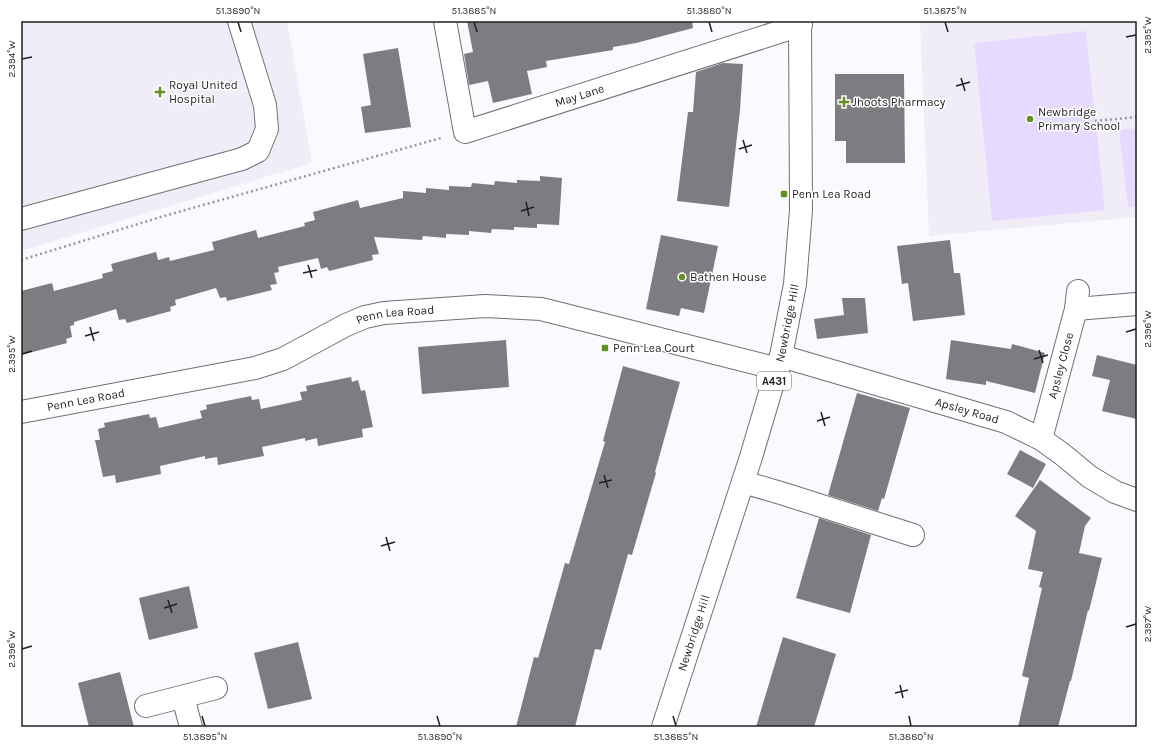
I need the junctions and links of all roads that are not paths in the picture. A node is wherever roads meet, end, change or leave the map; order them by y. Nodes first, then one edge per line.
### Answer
1 (240, 21) edge
2 (445, 21) edge
3 (801, 23) edge
4 (21, 219) edge
5 (1137, 304) edge
6 (780, 362) junction
7 (21, 412) edge
8 (1041, 439) junction
9 (743, 482) junction
10 (1137, 500) edge
11 (913, 535) dead end
12 (216, 688) dead end
13 (183, 697) junction
14 (146, 706) dead end
15 (191, 727) edge
16 (663, 727) edge

1 - 4 street
2 - 3 street, May Lane
3 - 6 street, Newbridge Hill / A431
5 - 8 street, Apsley Close
6 - 7 street, Penn Lea Road
6 - 8 street, Apsley Road
6 - 9 street, Newbridge Hill / A431
8 - 10 street, Apsley Road
9 - 11 street
9 - 16 street, Newbridge Hill / A431
12 - 13 street
13 - 14 street
13 - 15 street

